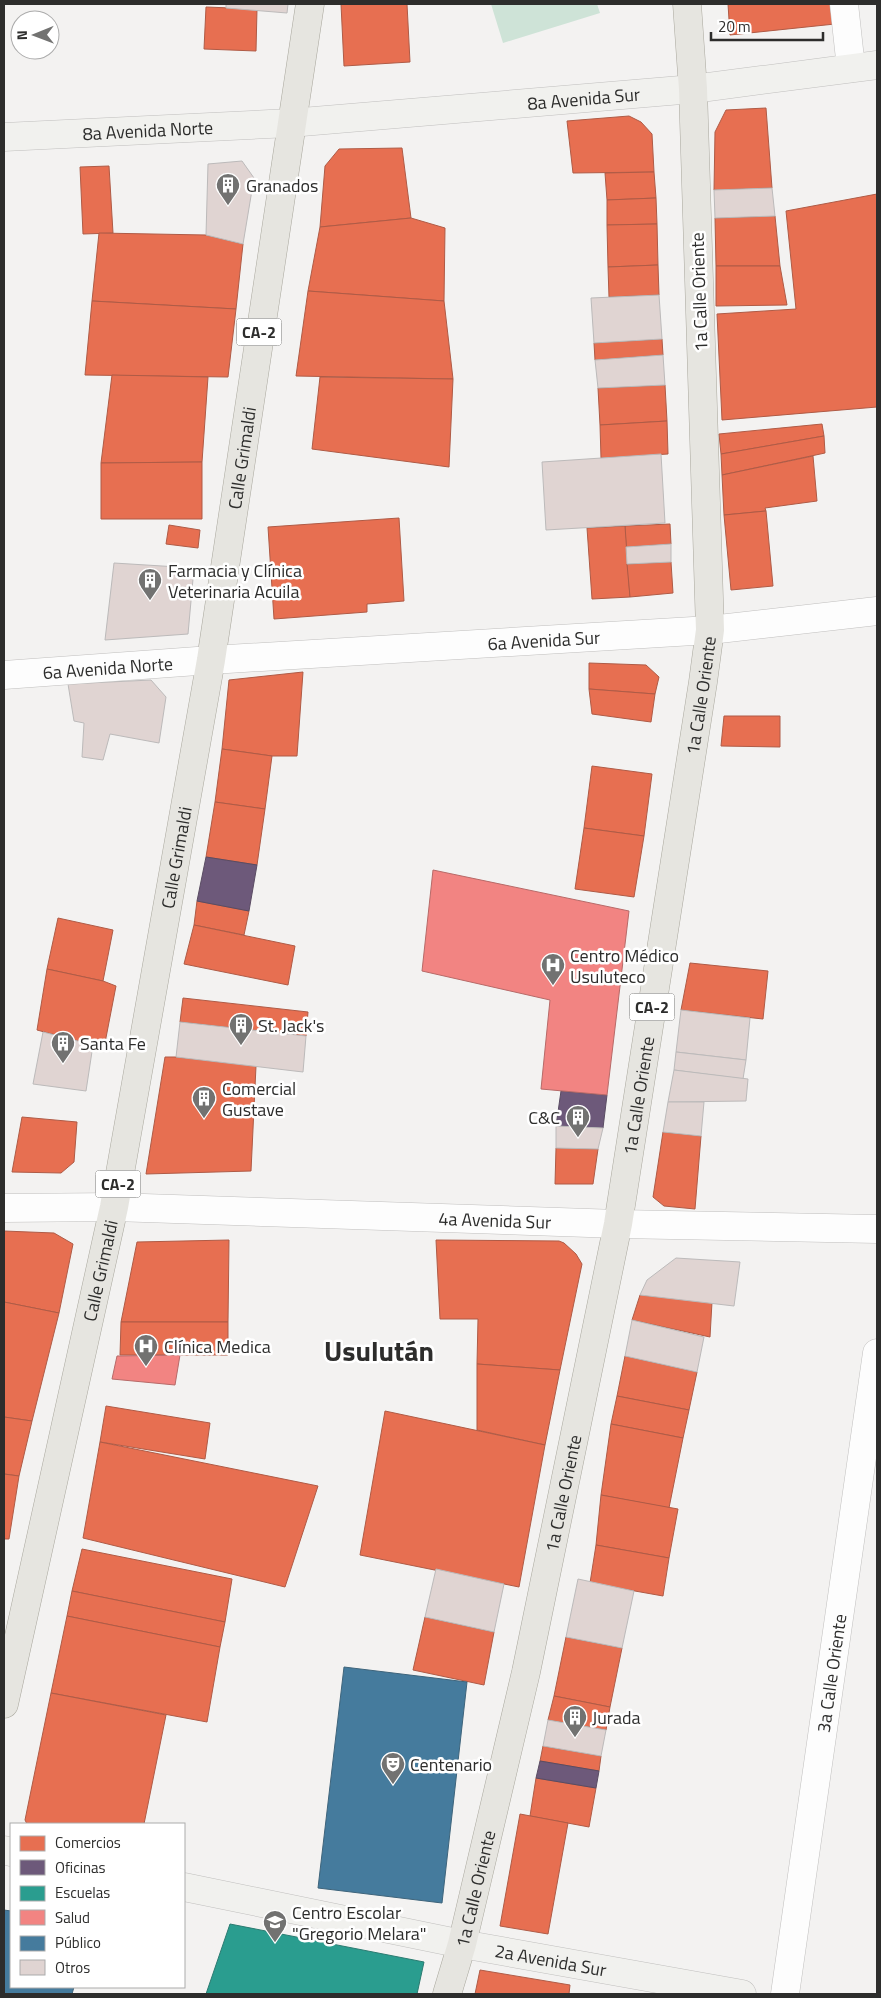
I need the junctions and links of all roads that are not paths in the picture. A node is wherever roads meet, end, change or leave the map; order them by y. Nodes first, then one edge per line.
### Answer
1 (310, 4) edge
2 (687, 4) edge
3 (844, 4) edge
4 (864, 67) edge
5 (693, 90) junction
6 (290, 123) junction
7 (4, 137) edge
8 (877, 610) edge
9 (710, 630) junction
10 (211, 660) junction
11 (4, 674) edge
12 (114, 1207) junction
13 (4, 1208) edge
14 (618, 1224) junction
15 (877, 1229) edge
16 (877, 1353) edge
17 (4, 1704) edge
18 (185, 1887) edge
19 (462, 1944) junction
20 (447, 1994) edge
21 (742, 1994) edge
22 (785, 1994) edge

1 - 6 main road, Calle Grimaldi / CA-2
2 - 5 main road, 1a Calle Oriente / CA-2
3 - 4 street
4 - 5 street, 8a Avenida Sur
5 - 6 street, 8a Avenida Sur
5 - 9 main road, 1a Calle Oriente / CA-2
6 - 7 street, 8a Avenida Norte
6 - 10 main road, Calle Grimaldi / CA-2
8 - 9 street, 6a Avenida Sur
9 - 10 street, 6a Avenida Sur
9 - 14 main road, 1a Calle Oriente / CA-2
10 - 11 street, 6a Avenida Norte
10 - 12 main road, Calle Grimaldi / CA-2
12 - 13 street, 4a Avenida Sur
12 - 14 street, 4a Avenida Sur
12 - 17 main road, Calle Grimaldi / CA-2
14 - 15 street, 4a Avenida Sur
14 - 19 main road, 1a Calle Oriente / CA-2
16 - 22 street, 3a Calle Oriente
18 - 19 street, 2a Avenida Sur
19 - 20 main road, 1a Calle Oriente / CA-2
19 - 21 street, 2a Avenida Sur

